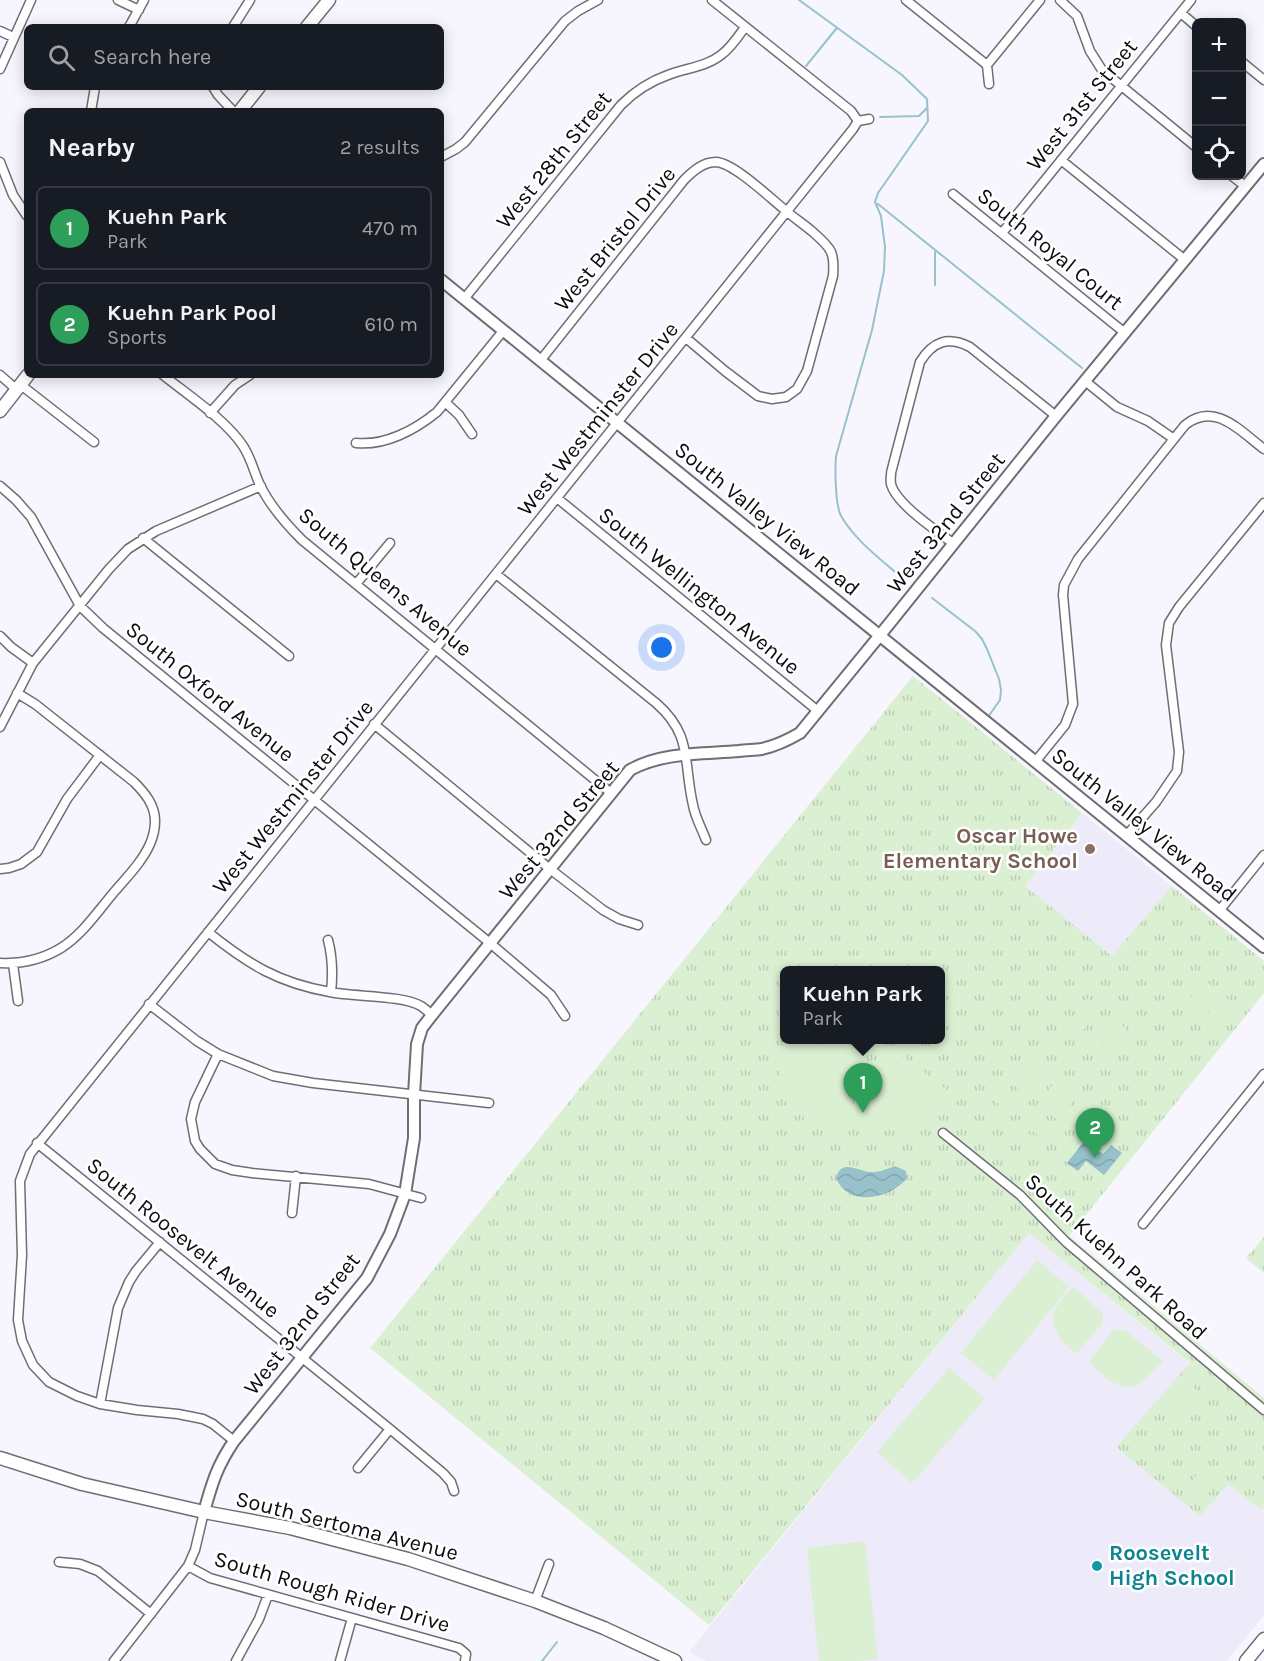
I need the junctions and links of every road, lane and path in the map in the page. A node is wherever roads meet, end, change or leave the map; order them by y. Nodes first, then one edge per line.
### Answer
1 (31, 0) edge
2 (118, 0) edge
3 (144, 0) edge
4 (250, 0) edge
5 (329, 0) edge
6 (598, 0) edge
7 (712, 0) edge
8 (906, 0) edge
9 (1040, 0) edge
10 (1060, 0) edge
11 (1191, 0) edge
12 (139, 10) junction
13 (1181, 13) junction
14 (1192, 22) edge
15 (131, 24) edge
16 (235, 24) edge
17 (309, 24) edge
18 (745, 27) junction
19 (0, 31) edge
20 (13, 37) junction
21 (987, 65) junction
22 (1246, 65) edge
23 (0, 69) edge
24 (1264, 80) edge
25 (989, 84) dead end
26 (1120, 86) junction
27 (94, 90) edge
28 (215, 90) edge
29 (257, 90) edge
30 (92, 108) edge
31 (230, 108) edge
32 (242, 108) edge
33 (869, 119) dead end
34 (858, 121) junction
35 (1192, 143) edge
36 (444, 155) edge
37 (1061, 160) junction
38 (0, 162) edge
39 (1264, 164) edge
40 (1237, 180) edge
41 (1245, 186) junction
42 (953, 194) dead end
43 (786, 211) junction
44 (24, 212) edge
45 (1002, 233) junction
46 (1185, 260) junction
47 (444, 282) edge
48 (464, 299) junction
49 (503, 331) junction
50 (1125, 333) junction
51 (686, 338) junction
52 (540, 361) junction
53 (0, 375) edge
54 (167, 378) edge
55 (246, 378) edge
56 (1085, 381) junction
57 (22, 383) edge
58 (445, 402) junction
59 (0, 411) edge
60 (210, 413) junction
61 (1056, 416) junction
62 (618, 423) junction
63 (472, 434) dead end
64 (1174, 439) junction
65 (94, 442) dead end
66 (356, 443) dead end
67 (1264, 449) edge
68 (0, 486) edge
69 (261, 486) junction
70 (557, 498) junction
71 (1264, 503) edge
72 (144, 538) junction
73 (390, 543) dead end
74 (954, 544) junction
75 (496, 574) junction
76 (356, 584) junction
77 (80, 606) junction
78 (880, 635) junction
79 (0, 636) edge
80 (435, 649) junction
81 (290, 656) dead end
82 (33, 663) junction
83 (17, 693) junction
84 (818, 711) junction
85 (374, 724) junction
86 (0, 727) edge
87 (100, 755) junction
88 (686, 755) junction
89 (1035, 762) junction
90 (611, 793) junction
91 (314, 799) junction
92 (1126, 836) junction
93 (706, 840) dead end
94 (1264, 855) edge
95 (0, 869) edge
96 (550, 869) junction
97 (1219, 911) junction
98 (638, 925) dead end
99 (208, 932) junction
100 (328, 940) dead end
101 (490, 943) junction
102 (1264, 947) edge
103 (0, 963) edge
104 (13, 964) junction
105 (331, 993) junction
106 (18, 1001) dead end
107 (149, 1004) junction
108 (432, 1015) junction
109 (565, 1016) dead end
110 (218, 1054) junction
111 (1264, 1074) edge
112 (414, 1095) junction
113 (489, 1103) dead end
114 (943, 1133) dead end
115 (37, 1143) junction
116 (296, 1176) junction
117 (405, 1194) junction
118 (421, 1198) dead end
119 (291, 1213) dead end
120 (1143, 1224) dead end
121 (160, 1242) junction
122 (303, 1358) junction
123 (100, 1404) junction
124 (1264, 1410) edge
125 (390, 1429) junction
126 (234, 1442) junction
127 (0, 1458) edge
128 (358, 1468) dead end
129 (454, 1491) dead end
130 (204, 1512) junction
131 (59, 1562) dead end
132 (549, 1564) dead end
133 (188, 1566) junction
134 (268, 1595) junction
135 (535, 1601) junction
136 (151, 1614) junction
137 (352, 1618) junction
138 (1264, 1639) edge
139 (466, 1657) edge
140 (114, 1661) edge
141 (236, 1661) edge
142 (340, 1661) edge
143 (675, 1661) edge
144 (1246, 1661) edge

1 - 20 street
2 - 12 street
3 - 12 street
4 - 16 street
5 - 17 main road
6 - 36 street
7 - 18 street
8 - 21 street
9 - 21 street
10 - 26 street
11 - 13 street, West 31st Street
12 - 15 street
13 - 14 street
13 - 26 street, West 31st Street
18 - 34 street
18 - 48 street, West 28th Street
19 - 20 street
20 - 23 street
21 - 25 street
22 - 24 street
26 - 35 street
26 - 37 street, West 31st Street
27 - 30 street
28 - 31 street
29 - 32 main road
33 - 34 street
34 - 43 street, West Westminster Drive
37 - 45 street, West 31st Street
37 - 46 street
38 - 44 street
39 - 41 street, West 32nd Street
40 - 41 street
41 - 46 street, West 32nd Street
42 - 45 street, South Royal Court
43 - 51 street, West Westminster Drive
43 - 51 street
43 - 52 street, West Bristol Drive
45 - 50 street, South Royal Court
46 - 50 street, West 32nd Street
47 - 48 street, South Valley View Road
48 - 49 street, South Valley View Road
49 - 52 street, South Valley View Road
49 - 58 street
50 - 56 street, West 32nd Street
51 - 62 street, West Westminster Drive
52 - 62 street, South Valley View Road
53 - 57 street
54 - 60 street, South Queens Avenue
55 - 60 street
56 - 61 street, West 32nd Street
56 - 64 street
57 - 59 main road
57 - 65 street
58 - 63 street
58 - 66 street
60 - 69 street, South Queens Avenue
61 - 74 street, West 32nd Street
61 - 74 street
62 - 70 street, West Westminster Drive
62 - 78 street, South Valley View Road
64 - 67 street
64 - 89 street
68 - 77 street, South Oxford Avenue
69 - 72 street
69 - 76 street, South Queens Avenue
70 - 75 street, West Westminster Drive
70 - 84 street, South Wellington Avenue
71 - 92 street
72 - 77 street
72 - 81 street
73 - 76 street
74 - 78 street, West 32nd Street
75 - 80 street, West Westminster Drive
75 - 88 street
76 - 80 street, South Queens Avenue
77 - 82 street
77 - 91 street, South Oxford Avenue
78 - 84 street, West 32nd Street
78 - 89 street, South Valley View Road
79 - 82 street
80 - 85 street, West Westminster Drive
80 - 90 street, South Queens Avenue
82 - 83 street
83 - 86 street
83 - 87 street
84 - 88 street, West 32nd Street
85 - 91 street, West Westminster Drive
85 - 96 street
87 - 95 street
87 - 104 street
88 - 90 street, West 32nd Street
88 - 93 street
89 - 92 street, South Valley View Road
90 - 96 street, West 32nd Street
91 - 99 street, West Westminster Drive
91 - 101 street, South Oxford Avenue
92 - 97 street, South Valley View Road
94 - 97 street
96 - 98 street
96 - 101 street, West 32nd Street
97 - 102 street, South Valley View Road
99 - 105 street
99 - 107 street, West Westminster Drive
100 - 105 street
101 - 108 street, West 32nd Street
101 - 109 street, South Oxford Avenue
103 - 104 street
104 - 106 street
105 - 108 street
107 - 110 street
107 - 115 street, West Westminster Drive
108 - 112 street, West 32nd Street
110 - 112 street
110 - 116 street
111 - 120 street
112 - 113 street
112 - 117 street, West 32nd Street
114 - 124 street, South Kuehn Park Road
115 - 121 street, South Roosevelt Avenue
115 - 123 street, West Westminster Drive
116 - 117 street
116 - 119 street
117 - 118 street
117 - 122 street, West 32nd Street
121 - 122 street, South Roosevelt Avenue
121 - 123 street
122 - 125 street, South Roosevelt Avenue
122 - 126 street, West 32nd Street
123 - 126 street, West Westminster Drive
125 - 128 street
125 - 129 street, South Roosevelt Avenue
126 - 130 street, West 32nd Street
127 - 130 main road, South Sertoma Avenue
130 - 133 street, West 32nd Street
130 - 135 main road, South Sertoma Avenue
131 - 136 street
132 - 135 street
133 - 134 street, South Rough Rider Drive
133 - 136 street, West 32nd Street
134 - 137 street, South Rough Rider Drive
134 - 141 street
135 - 143 main road, South Sertoma Avenue
136 - 140 street, West 32nd Street
137 - 139 street, South Rough Rider Drive
137 - 142 street
138 - 144 main road

